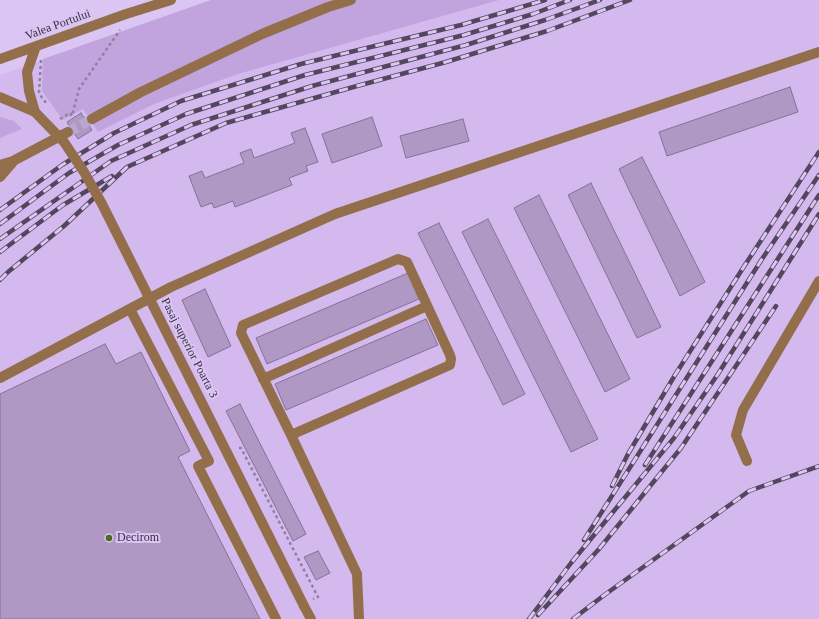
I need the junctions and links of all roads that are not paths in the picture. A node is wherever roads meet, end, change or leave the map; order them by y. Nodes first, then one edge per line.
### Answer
1 (171, 0) edge
2 (351, 0) edge
3 (36, 46) junction
4 (819, 52) edge
5 (0, 59) edge
6 (0, 97) edge
7 (35, 112) junction
8 (92, 119) tunnel mouth
9 (68, 132) tunnel mouth
10 (13, 161) junction
11 (0, 165) edge
12 (0, 177) edge
13 (819, 281) edge
14 (427, 306) junction
15 (130, 308) junction
16 (0, 378) edge
17 (263, 379) junction
18 (291, 435) junction
19 (747, 461) dead end
20 (276, 619) edge
21 (311, 619) edge
22 (359, 619) edge

1 - 3 street, Valea Portului
2 - 8 street
3 - 5 street, Valea Portului
3 - 7 street, Pasaj superior Poarta 3
4 - 15 street
6 - 7 street, Pasaj superior Poarta 3, bridge
7 - 21 street, Pasaj superior Poarta 3, bridge
9 - 10 street
10 - 11 street
10 - 12 street
13 - 19 street
14 - 17 street
14 - 17 street
14 - 18 street
15 - 16 street
15 - 20 street
17 - 18 street
18 - 22 street

